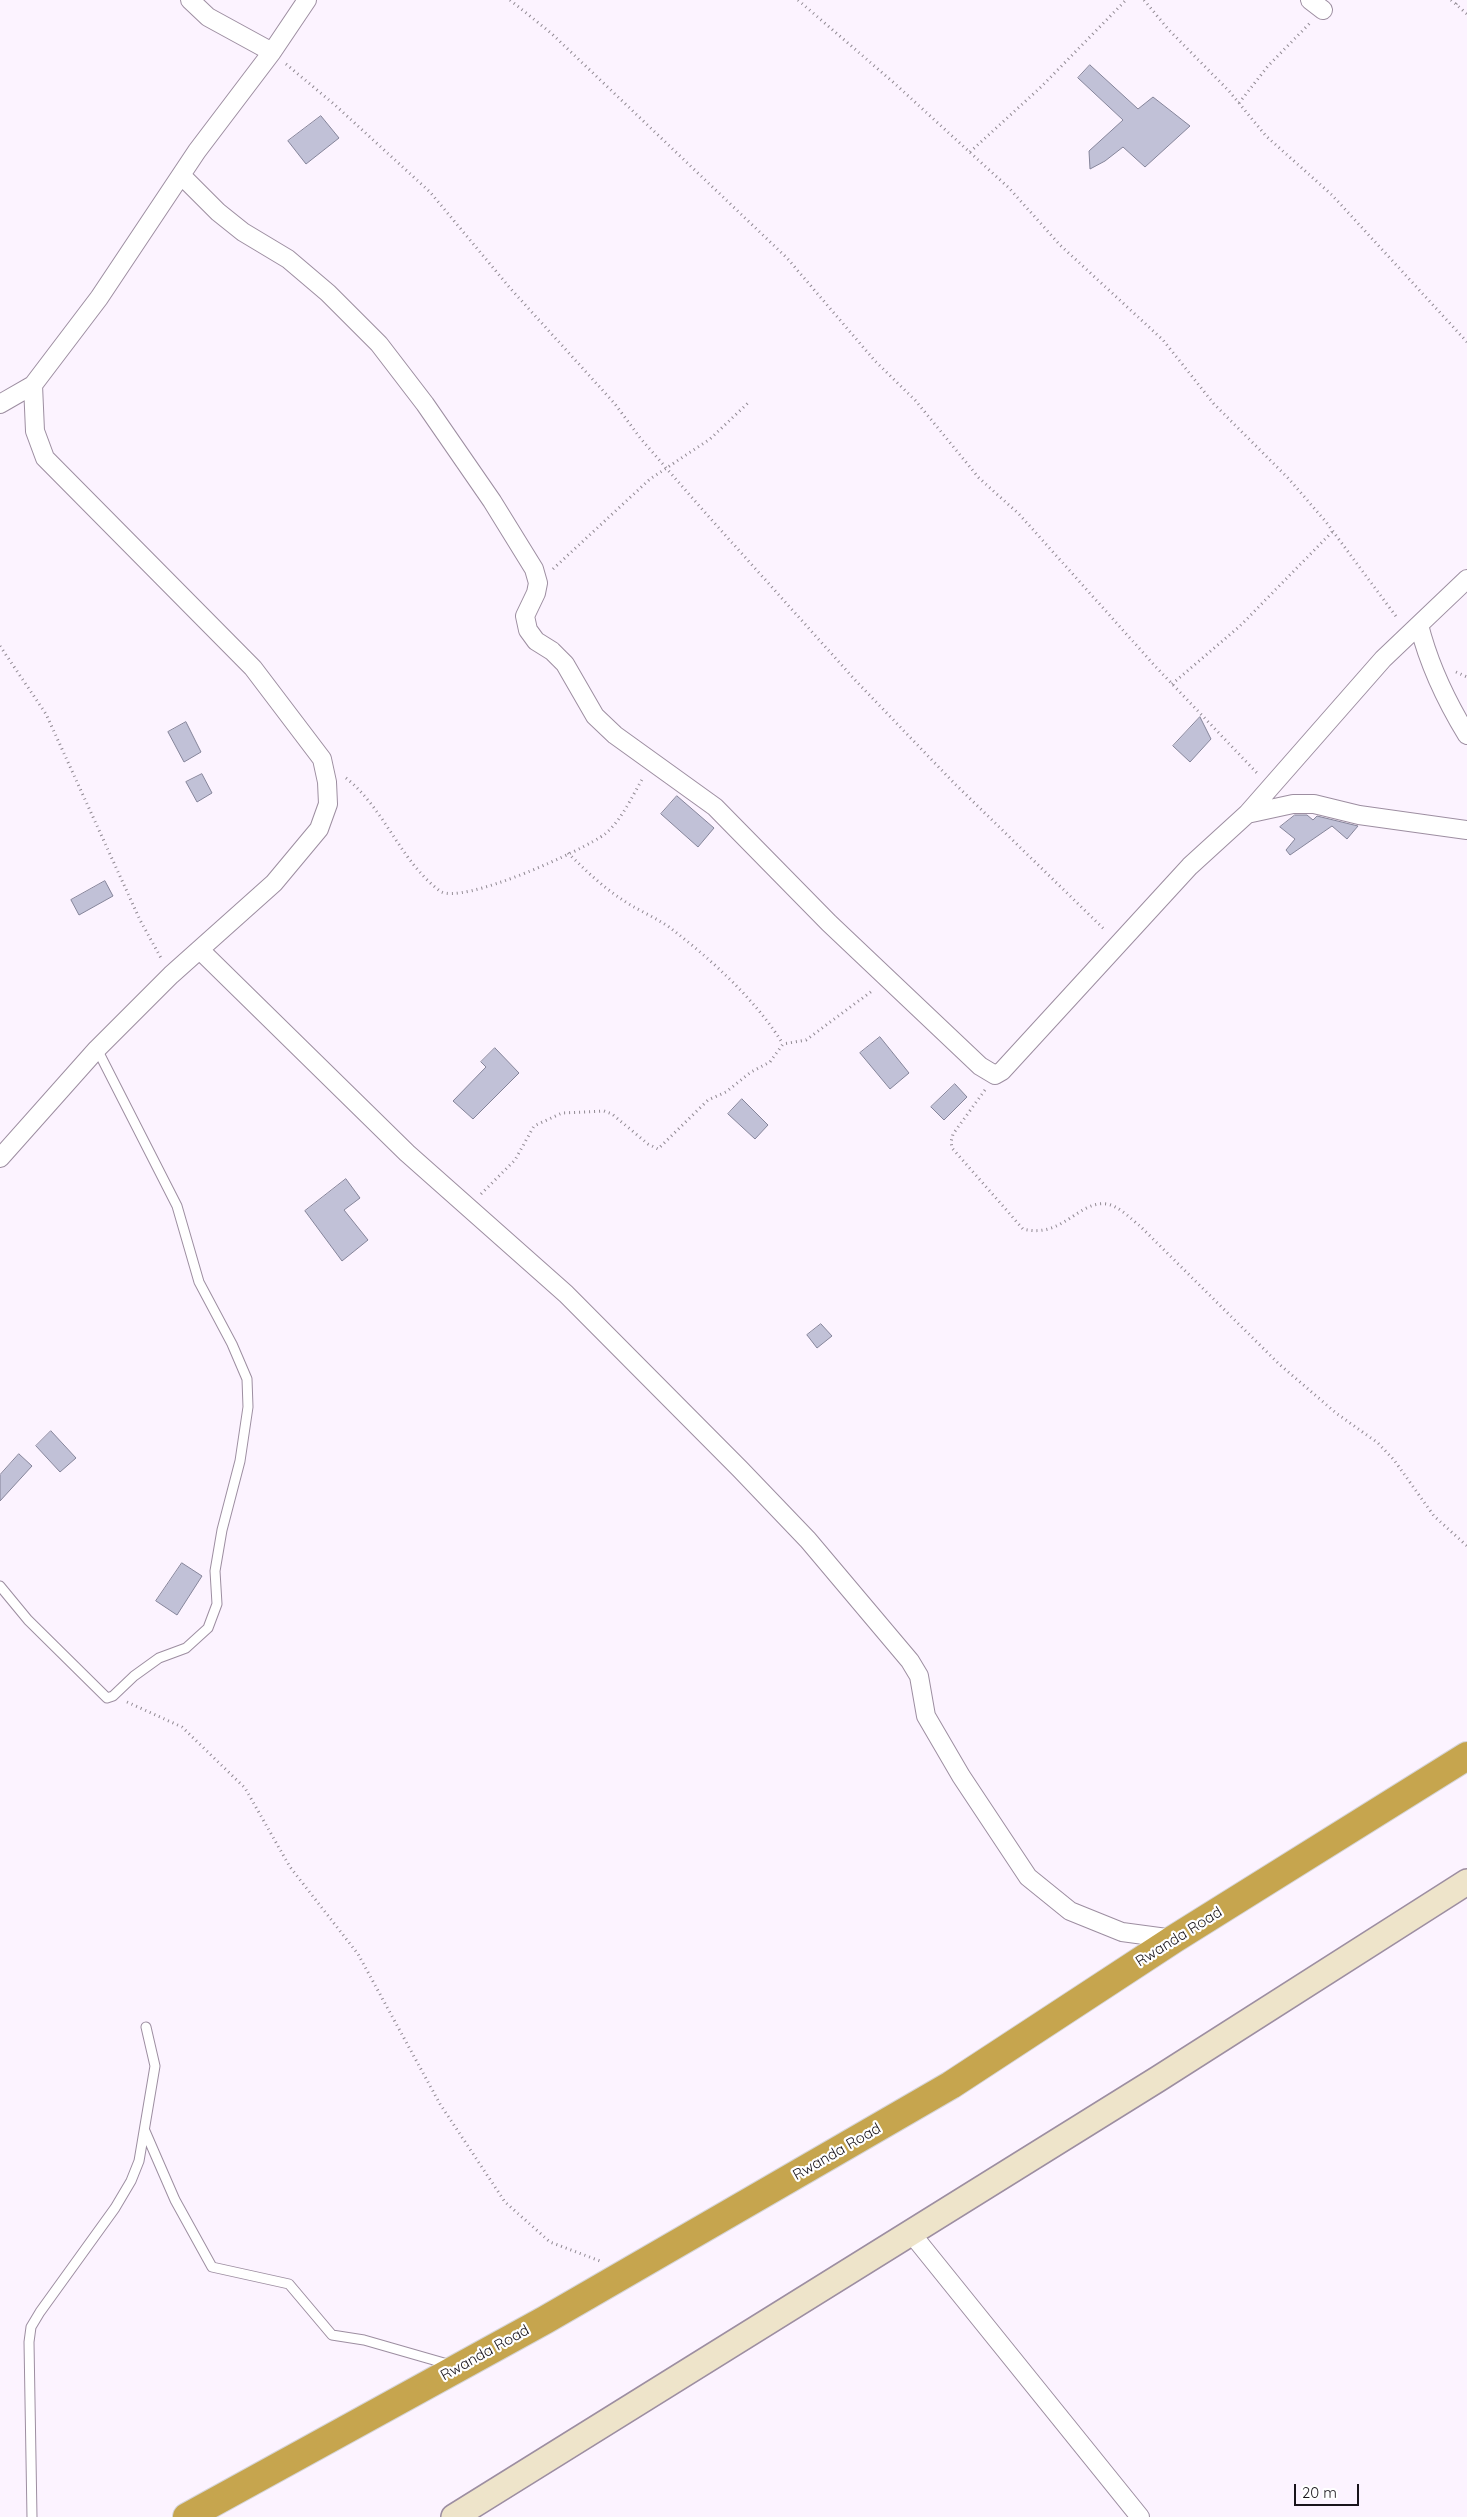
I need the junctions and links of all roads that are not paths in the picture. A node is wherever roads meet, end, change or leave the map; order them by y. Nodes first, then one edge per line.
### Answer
1 (190, 0) edge
2 (307, 0) edge
3 (272, 52) junction
4 (181, 175) junction
5 (33, 384) junction
6 (0, 404) edge
7 (1467, 579) edge
8 (1414, 629) junction
9 (1467, 735) edge
10 (1248, 814) junction
11 (1467, 830) edge
12 (200, 950) junction
13 (97, 1050) junction
14 (0, 1158) edge
15 (0, 1586) edge
16 (1467, 1756) edge
17 (1467, 1882) edge
18 (1174, 1940) junction
19 (146, 2027) dead end
20 (145, 2130) junction
21 (911, 2233) junction
22 (458, 2367) junction
23 (32, 2517) edge
24 (187, 2517) edge
25 (454, 2517) edge
26 (1140, 2517) edge

1 - 3 street
2 - 3 street
3 - 4 street
4 - 5 street
4 - 10 street
5 - 6 street
5 - 12 street
7 - 8 street
8 - 9 street
8 - 10 street
10 - 11 street
12 - 13 street
12 - 18 street
13 - 14 street
13 - 15 lane
16 - 18 highway, Rwanda Road
17 - 21 street
18 - 22 highway, Rwanda Road
19 - 20 lane
20 - 22 lane
20 - 23 lane
21 - 25 street
21 - 26 street
22 - 24 highway, Rwanda Road

